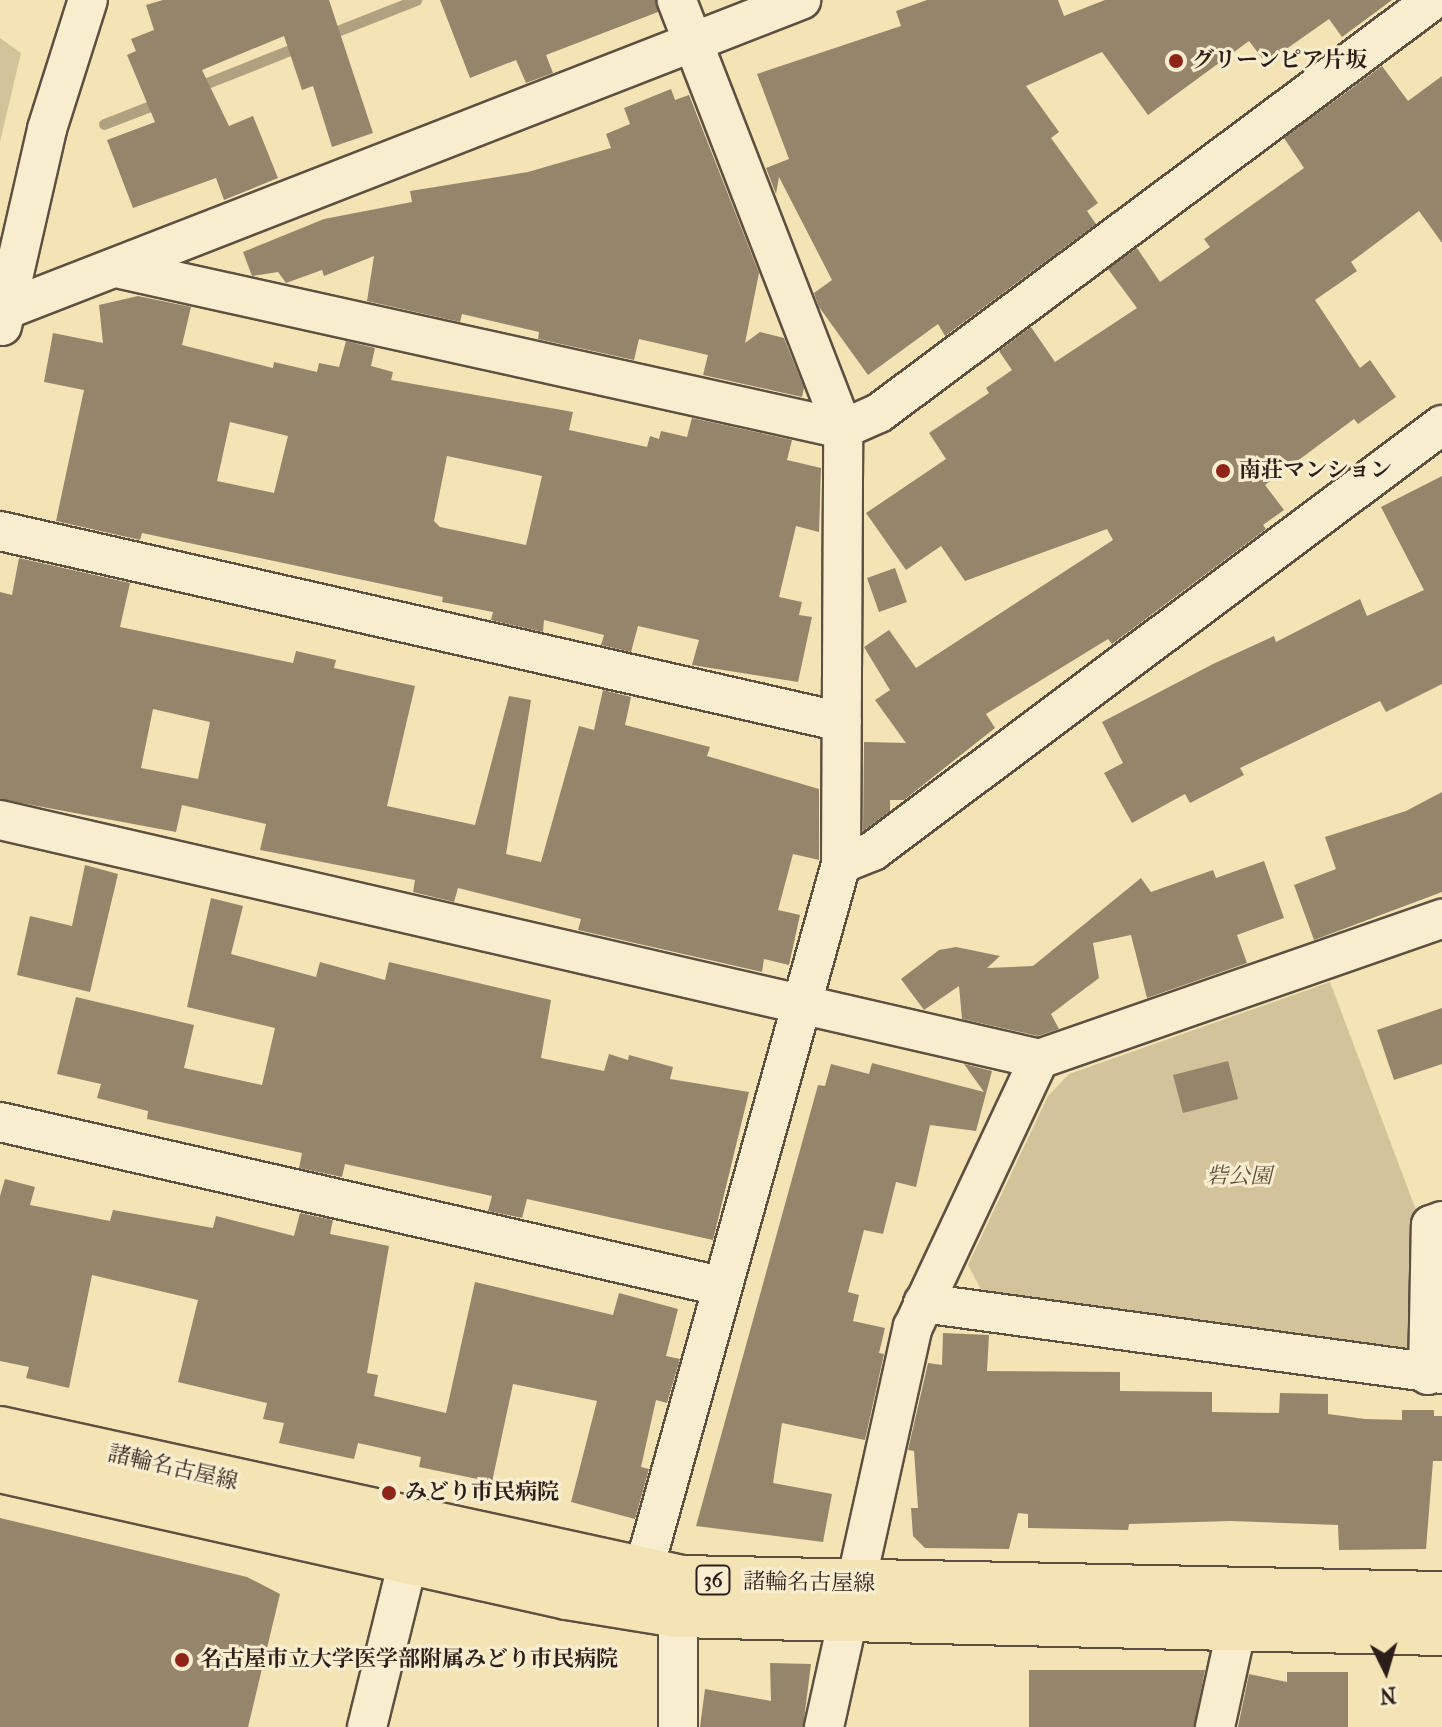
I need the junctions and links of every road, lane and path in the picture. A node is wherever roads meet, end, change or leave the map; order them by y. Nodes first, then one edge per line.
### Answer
1 (88, 0) edge
2 (677, 0) edge
3 (801, 0) edge
4 (1433, 0) edge
5 (694, 43) junction
6 (116, 268) junction
7 (2, 319) edge
8 (1442, 425) edge
9 (843, 429) junction
10 (0, 531) edge
11 (842, 722) junction
12 (0, 820) edge
13 (841, 864) junction
14 (1442, 919) edge
15 (800, 1003) junction
16 (1039, 1059) junction
17 (0, 1122) edge
18 (1442, 1221) edge
19 (720, 1286) junction
20 (923, 1303) junction
21 (1435, 1374) edge
22 (0, 1429) edge
23 (0, 1470) edge
24 (408, 1561) junction
25 (643, 1572) junction
26 (1442, 1594) edge
27 (852, 1603) junction
28 (678, 1615) junction
29 (1236, 1631) junction
30 (1442, 1633) edge
31 (367, 1727) edge
32 (678, 1727) edge
33 (824, 1727) edge
34 (1215, 1727) edge

1 - 7 street
2 - 5 street
3 - 5 street
4 - 9 street
5 - 6 street
5 - 9 street
6 - 7 street
6 - 9 street
8 - 13 street
9 - 11 street
10 - 11 street
11 - 13 street
12 - 15 street
13 - 15 street
14 - 16 street
15 - 16 street
15 - 19 street
16 - 20 street
17 - 19 street
18 - 21 street
19 - 25 street
20 - 21 street
20 - 27 street
22 - 25 main road, 諸輪名古屋線 / 36
23 - 24 main road, 諸輪名古屋線 / 36
24 - 28 main road, 諸輪名古屋線 / 36
24 - 31 street
25 - 27 main road, 諸輪名古屋線 / 36
26 - 27 main road, 諸輪名古屋線 / 36
27 - 28 main road, 諸輪名古屋線 / 36
27 - 29 main road, 諸輪名古屋線 / 36
27 - 33 street
28 - 32 street
29 - 30 main road, 諸輪名古屋線 / 36
29 - 34 street

